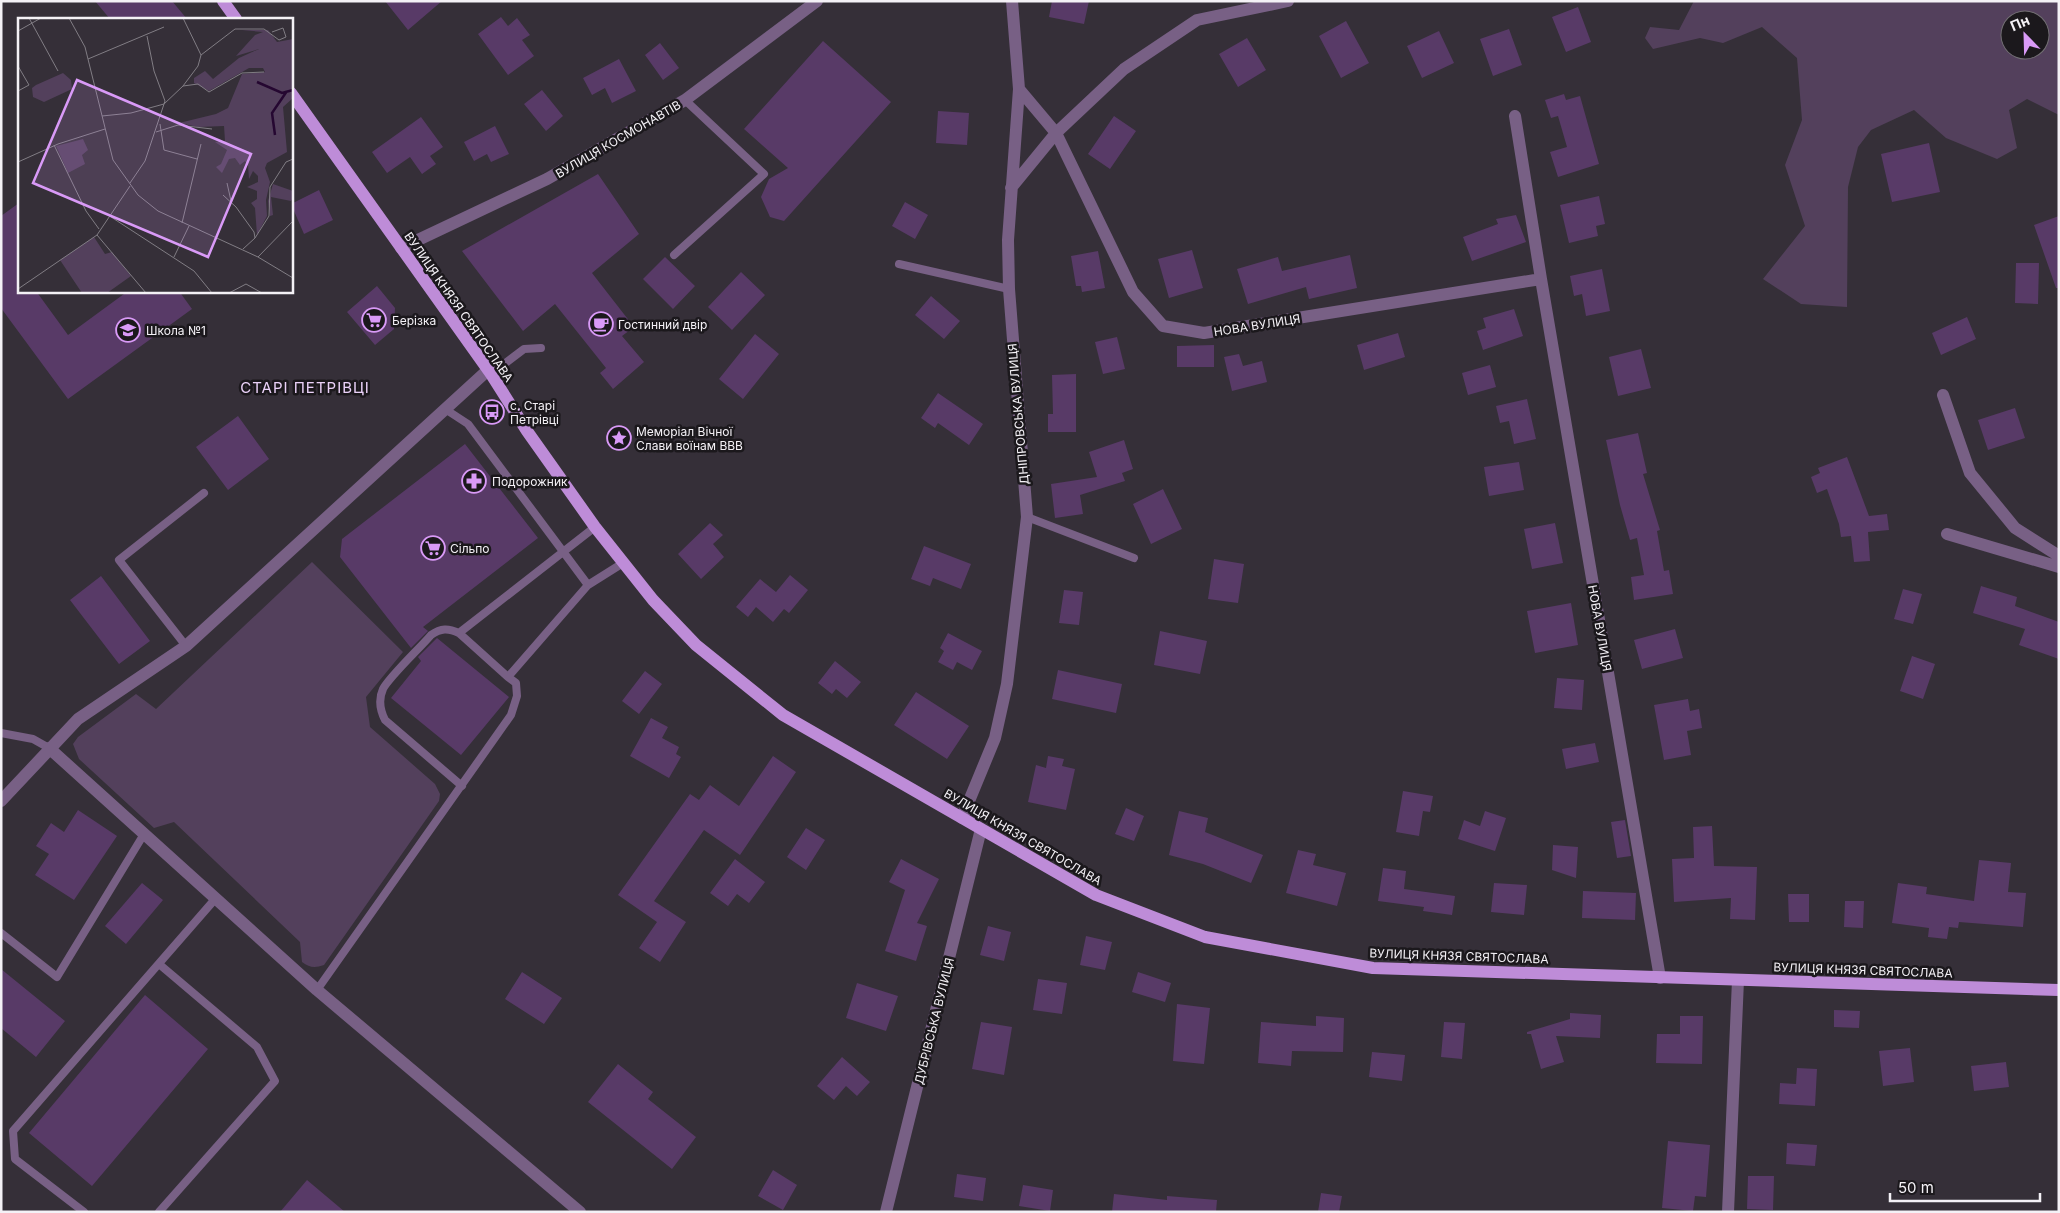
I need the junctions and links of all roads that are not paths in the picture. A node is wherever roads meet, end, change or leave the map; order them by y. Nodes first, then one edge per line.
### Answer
1 (223, 1) edge
2 (817, 1) edge
3 (1012, 1) edge
4 (1288, 1) edge
5 (235, 18) edge
6 (1019, 89) junction
7 (292, 94) edge
8 (685, 100) junction
9 (1515, 116) dead end
10 (1056, 133) junction
11 (1011, 188) junction
12 (401, 248) junction
13 (674, 255) dead end
14 (899, 264) dead end
15 (1540, 280) junction
16 (1009, 289) junction
17 (541, 348) dead end
18 (489, 372) junction
19 (1943, 395) dead end
20 (445, 409) junction
21 (204, 493) dead end
22 (1027, 517) junction
23 (594, 527) junction
24 (1948, 534) dead end
25 (564, 551) junction
26 (2059, 556) edge
27 (1134, 558) dead end
28 (623, 563) junction
29 (2059, 567) edge
30 (588, 585) junction
31 (459, 633) junction
32 (186, 646) junction
33 (508, 677) junction
34 (1, 733) edge
35 (48, 748) junction
36 (462, 786) junction
37 (1, 801) edge
38 (962, 818) junction
39 (981, 830) junction
40 (144, 834) junction
41 (216, 898) junction
42 (1, 933) edge
43 (159, 964) junction
44 (1660, 978) junction
45 (1738, 980) junction
46 (317, 990) junction
47 (2059, 990) edge
48 (84, 1212) edge
49 (159, 1212) edge
50 (580, 1212) edge
51 (886, 1212) edge
52 (1728, 1212) edge

1 - 5 main road
2 - 8 street, ВУЛИЦЯ КОСМОНАВТІВ
3 - 6 street, ДНІПРОВСЬКА ВУЛИЦЯ
4 - 10 street
6 - 10 street, НОВА ВУЛИЦЯ
6 - 11 street, ДНІПРОВСЬКА ВУЛИЦЯ
7 - 12 main road, ВУЛИЦЯ КНЯЗЯ СВЯТОСЛАВА
8 - 12 street, ВУЛИЦЯ КОСМОНАВТІВ
8 - 13 lane
9 - 15 street, НОВА ВУЛИЦЯ
10 - 11 street
10 - 15 street, НОВА ВУЛИЦЯ
11 - 16 street, ДНІПРОВСЬКА ВУЛИЦЯ
12 - 18 main road, ВУЛИЦЯ КНЯЗЯ СВЯТОСЛАВА
14 - 16 lane
15 - 44 street, НОВА ВУЛИЦЯ
16 - 22 street, ДНІПРОВСЬКА ВУЛИЦЯ
17 - 18 lane
18 - 20 street
18 - 23 main road, ВУЛИЦЯ КНЯЗЯ СВЯТОСЛАВА
19 - 26 street
20 - 25 lane
20 - 32 street
21 - 32 lane
22 - 27 lane
22 - 38 street, ДНІПРОВСЬКА ВУЛИЦЯ
23 - 25 lane
23 - 28 main road, ВУЛИЦЯ КНЯЗЯ СВЯТОСЛАВА
24 - 29 street
25 - 30 lane
25 - 31 lane
28 - 30 lane
28 - 38 main road, ВУЛИЦЯ КНЯЗЯ СВЯТОСЛАВА
30 - 33 lane
31 - 33 lane
31 - 36 lane
32 - 35 street
33 - 36 lane
34 - 35 lane
35 - 37 street
35 - 40 street
36 - 46 lane
38 - 39 main road, ВУЛИЦЯ КНЯЗЯ СВЯТОСЛАВА
39 - 44 main road, ВУЛИЦЯ КНЯЗЯ СВЯТОСЛАВА
39 - 51 street, ДУБРІВСЬКА ВУЛИЦЯ
40 - 41 street
40 - 42 lane
41 - 43 lane
41 - 46 street
43 - 48 lane
43 - 49 lane
44 - 45 main road, ВУЛИЦЯ КНЯЗЯ СВЯТОСЛАВА
45 - 47 main road, ВУЛИЦЯ КНЯЗЯ СВЯТОСЛАВА
45 - 52 street
46 - 50 street

